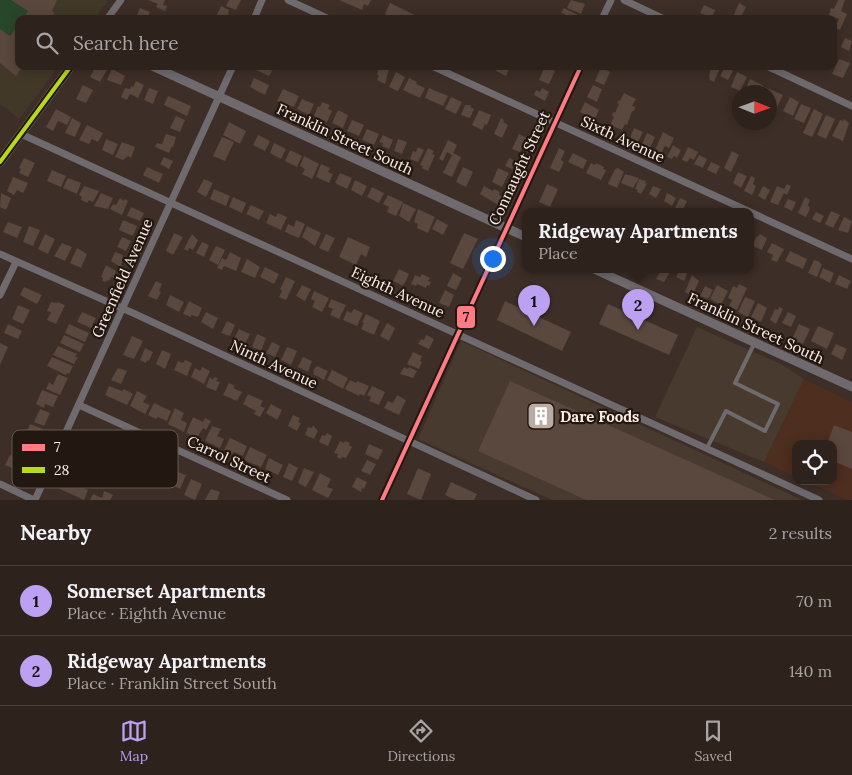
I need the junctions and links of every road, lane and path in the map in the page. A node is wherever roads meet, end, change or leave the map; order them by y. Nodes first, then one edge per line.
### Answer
1 (121, 0) edge
2 (262, 0) edge
3 (288, 0) edge
4 (611, 0) edge
5 (624, 0) edge
6 (110, 15) edge
7 (256, 15) edge
8 (320, 15) edge
9 (604, 15) edge
10 (656, 15) edge
11 (68, 70) edge
12 (161, 70) edge
13 (231, 70) edge
14 (441, 70) edge
15 (579, 70) edge
16 (776, 70) edge
17 (219, 97) junction
18 (852, 106) edge
19 (556, 123) junction
20 (21, 134) junction
21 (0, 162) edge
22 (171, 203) junction
23 (740, 208) edge
24 (754, 214) edge
25 (507, 229) junction
26 (522, 235) edge
27 (0, 254) edge
28 (852, 259) edge
29 (16, 262) junction
30 (603, 273) edge
31 (0, 295) edge
32 (123, 309) junction
33 (458, 335) junction
34 (755, 342) junction
35 (852, 387) edge
36 (79, 405) junction
37 (67, 430) edge
38 (134, 430) edge
39 (409, 442) junction
40 (707, 449) junction
41 (178, 450) edge
42 (0, 484) edge
43 (41, 488) edge
44 (35, 500) edge
45 (287, 500) edge
46 (382, 500) edge
47 (536, 500) edge
48 (819, 500) edge

1 - 6 street
2 - 7 street
3 - 8 street
4 - 9 street
5 - 10 street
11 - 20 street
12 - 17 street, Franklin Street South
13 - 17 street, Greenfield Avenue
14 - 19 street, Sixth Avenue
15 - 19 street, Connaught Street
16 - 18 street
17 - 22 street, Greenfield Avenue
17 - 25 street, Franklin Street South
19 - 23 street, Sixth Avenue
19 - 25 street, Connaught Street
20 - 21 street
20 - 22 street, Eighth Avenue
22 - 32 street, Greenfield Avenue
22 - 33 street, Eighth Avenue
24 - 28 street, Sixth Avenue
25 - 26 street, Franklin Street South
25 - 33 street, Connaught Street
27 - 29 street, Ninth Avenue
29 - 31 street
29 - 32 street, Ninth Avenue
30 - 34 street, Franklin Street South
32 - 36 street, Greenfield Avenue
32 - 39 street, Ninth Avenue
33 - 39 street, Connaught Street
33 - 40 street, Eighth Avenue
34 - 35 street, Franklin Street South
34 - 40 lane
36 - 37 street, Greenfield Avenue
36 - 38 street, Carrol Street
39 - 46 street, Connaught Street
39 - 47 street, Ninth Avenue
40 - 48 street, Eighth Avenue
41 - 45 street, Carrol Street
42 - 44 street
43 - 44 street, Greenfield Avenue

